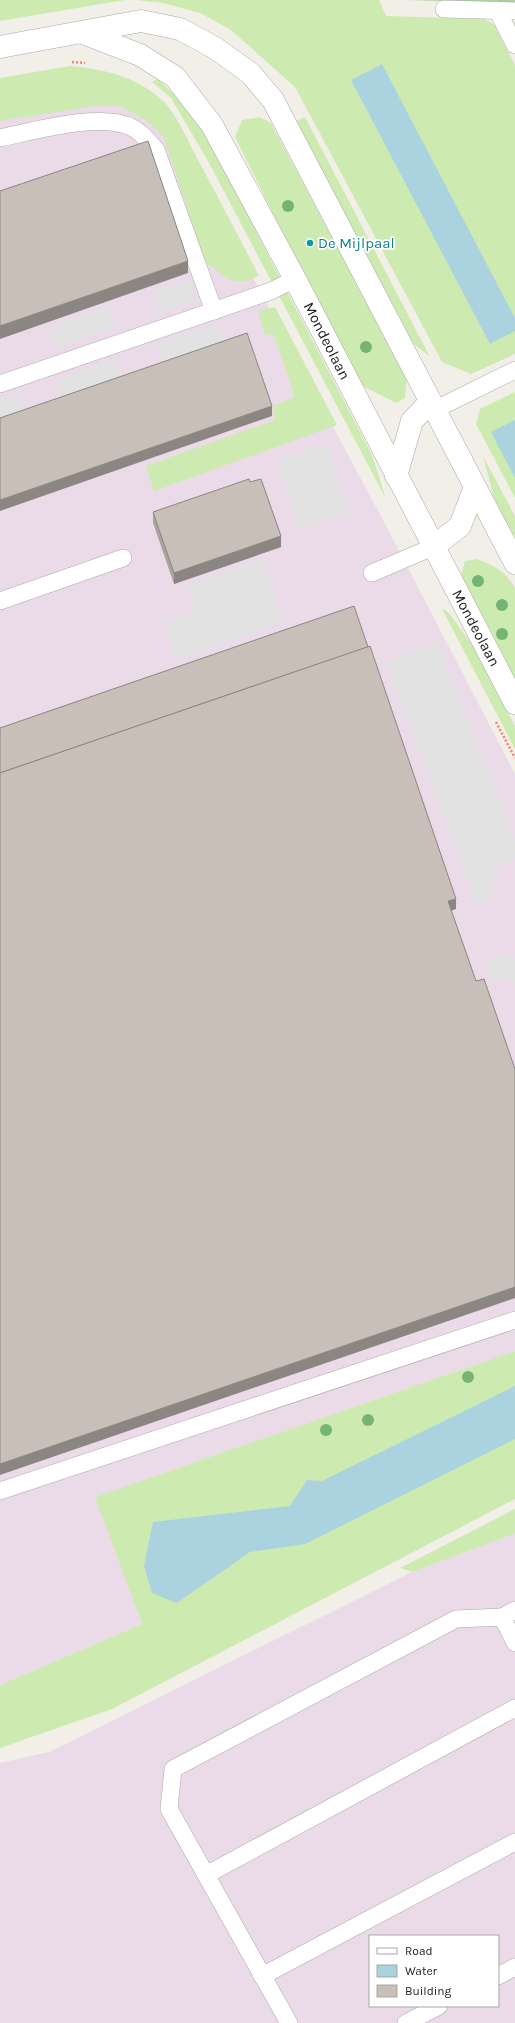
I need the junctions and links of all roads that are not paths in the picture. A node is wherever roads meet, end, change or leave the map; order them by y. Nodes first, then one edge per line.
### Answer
1 (444, 9) dead end
2 (497, 10) junction
3 (515, 11) edge
4 (82, 33) junction
5 (515, 45) edge
6 (0, 47) edge
7 (0, 138) edge
8 (295, 279) junction
9 (214, 311) junction
10 (515, 370) edge
11 (0, 384) edge
12 (432, 406) junction
13 (396, 476) junction
14 (475, 487) junction
15 (433, 547) junction
16 (123, 558) dead end
17 (515, 563) edge
18 (372, 572) dead end
19 (0, 601) edge
20 (515, 703) edge
21 (515, 1320) edge
22 (0, 1491) edge
23 (509, 1614) edge
24 (515, 1643) edge
25 (515, 1708) edge
26 (515, 1842) edge
27 (206, 1875) junction
28 (515, 1967) edge
29 (499, 1975) edge
30 (262, 1976) junction
31 (437, 2007) edge
32 (289, 2023) edge
33 (406, 2023) edge

1 - 2 lane
2 - 3 lane
2 - 5 lane
4 - 6 street
4 - 8 street, Mondeolaan
4 - 12 street
7 - 9 lane
8 - 9 lane
8 - 13 street, Mondeolaan
9 - 11 lane
10 - 12 lane
12 - 13 street
12 - 14 street
13 - 15 street, Mondeolaan
14 - 15 street
14 - 17 street
15 - 18 lane
15 - 20 street, Mondeolaan
16 - 19 lane
21 - 22 lane
23 - 24 lane
23 - 27 lane
25 - 27 lane
26 - 30 lane
27 - 30 lane
28 - 29 lane
30 - 32 lane
31 - 33 lane

